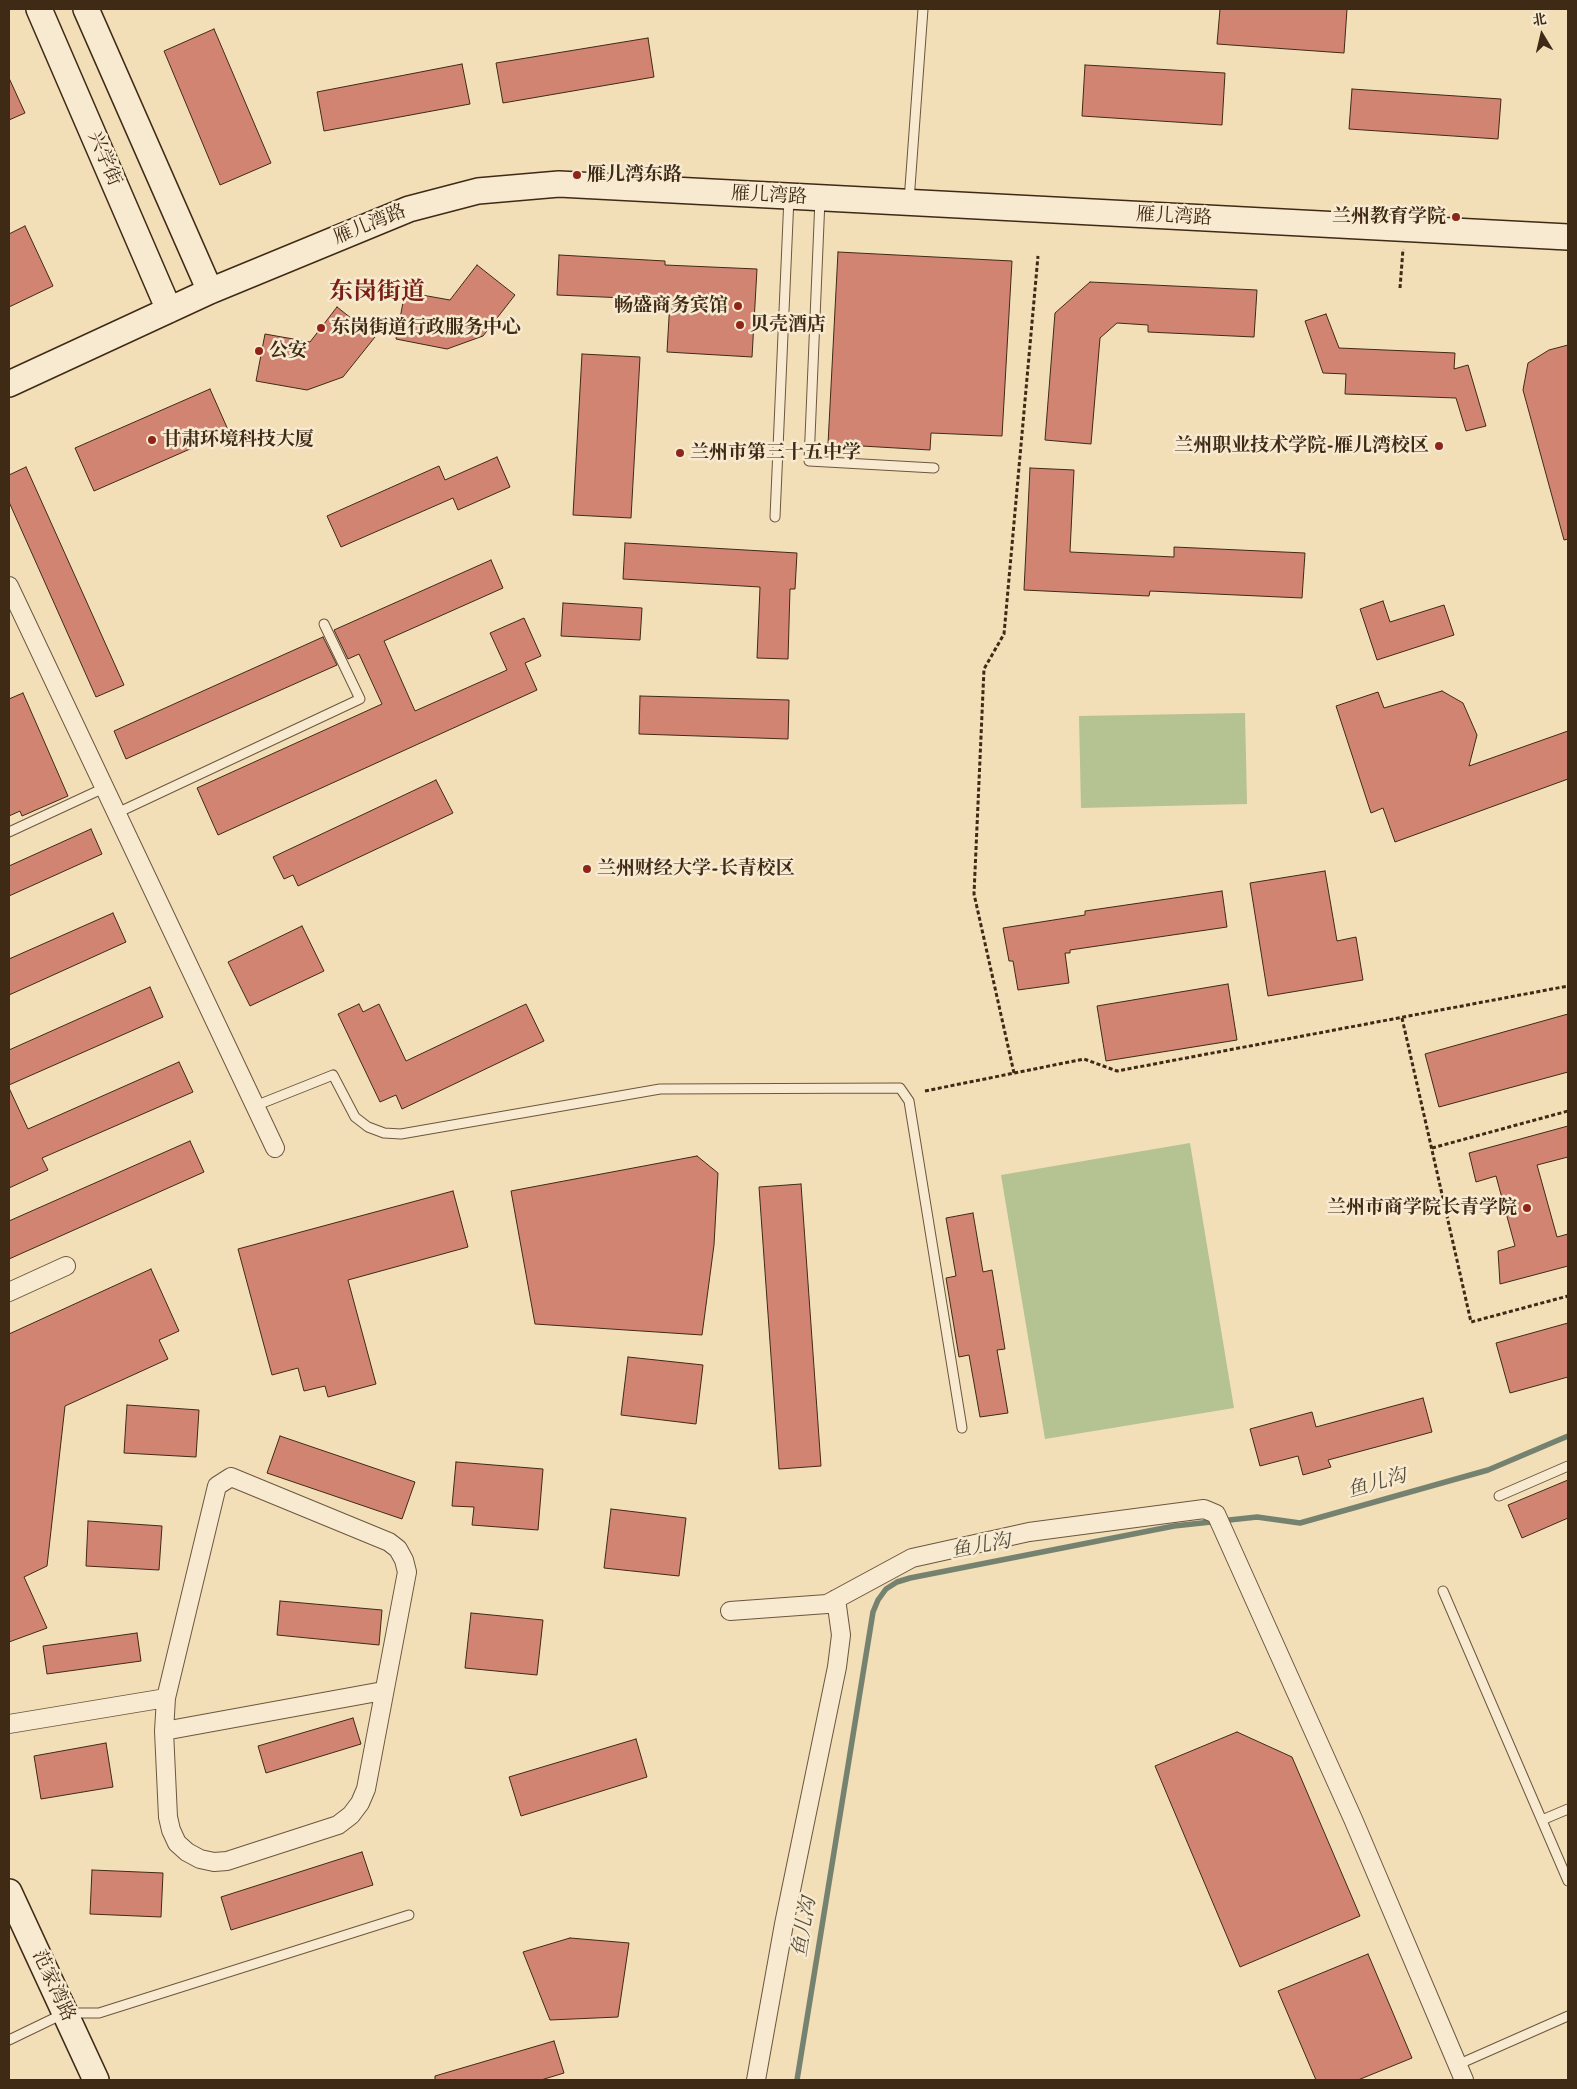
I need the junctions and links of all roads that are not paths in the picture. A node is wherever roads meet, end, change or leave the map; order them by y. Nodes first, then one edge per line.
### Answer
1 (39, 9) edge
2 (86, 9) edge
3 (923, 9) edge
4 (789, 197) junction
5 (820, 199) junction
6 (909, 204) junction
7 (1568, 237) edge
8 (210, 291) junction
9 (169, 310) junction
10 (9, 384) edge
11 (934, 468) dead end
12 (775, 518) dead end
13 (9, 586) edge
14 (324, 624) dead end
15 (104, 788) junction
16 (117, 813) junction
17 (9, 832) edge
18 (255, 1106) junction
19 (275, 1148) dead end
20 (66, 1266) dead end
21 (9, 1292) edge
22 (962, 1428) dead end
23 (1568, 1466) edge
24 (1500, 1496) dead end
25 (1443, 1591) dead end
26 (836, 1599) junction
27 (730, 1611) dead end
28 (383, 1691) junction
29 (166, 1698) junction
30 (9, 1724) edge
31 (164, 1730) junction
32 (1568, 1809) edge
33 (1542, 1820) junction
34 (1568, 1881) edge
35 (9, 1892) edge
36 (409, 1915) dead end
37 (64, 2013) junction
38 (1568, 2016) edge
39 (9, 2040) edge
40 (1461, 2073) edge
41 (96, 2080) edge
42 (756, 2080) edge

1 - 9 main road, 兴学街
2 - 8 main road
3 - 6 lane
4 - 5 main road, 雁儿湾路
4 - 8 main road, 雁儿湾路
4 - 12 lane
5 - 6 main road, 雁儿湾路
5 - 11 lane
6 - 7 main road, 雁儿湾路
8 - 9 main road, 雁儿湾路
9 - 10 main road, 雁儿湾路
13 - 15 street
14 - 16 lane
15 - 16 street
15 - 17 lane
16 - 18 street
18 - 19 street
18 - 22 lane
20 - 21 street
23 - 24 lane
25 - 33 lane
26 - 27 street
26 - 40 street
26 - 42 street
28 - 29 street
28 - 31 street
28 - 31 street
29 - 30 street
29 - 31 street
32 - 33 lane
33 - 34 lane
35 - 37 main road, 范家湾路
36 - 37 lane
37 - 39 lane
37 - 41 main road, 范家湾路
38 - 40 lane

